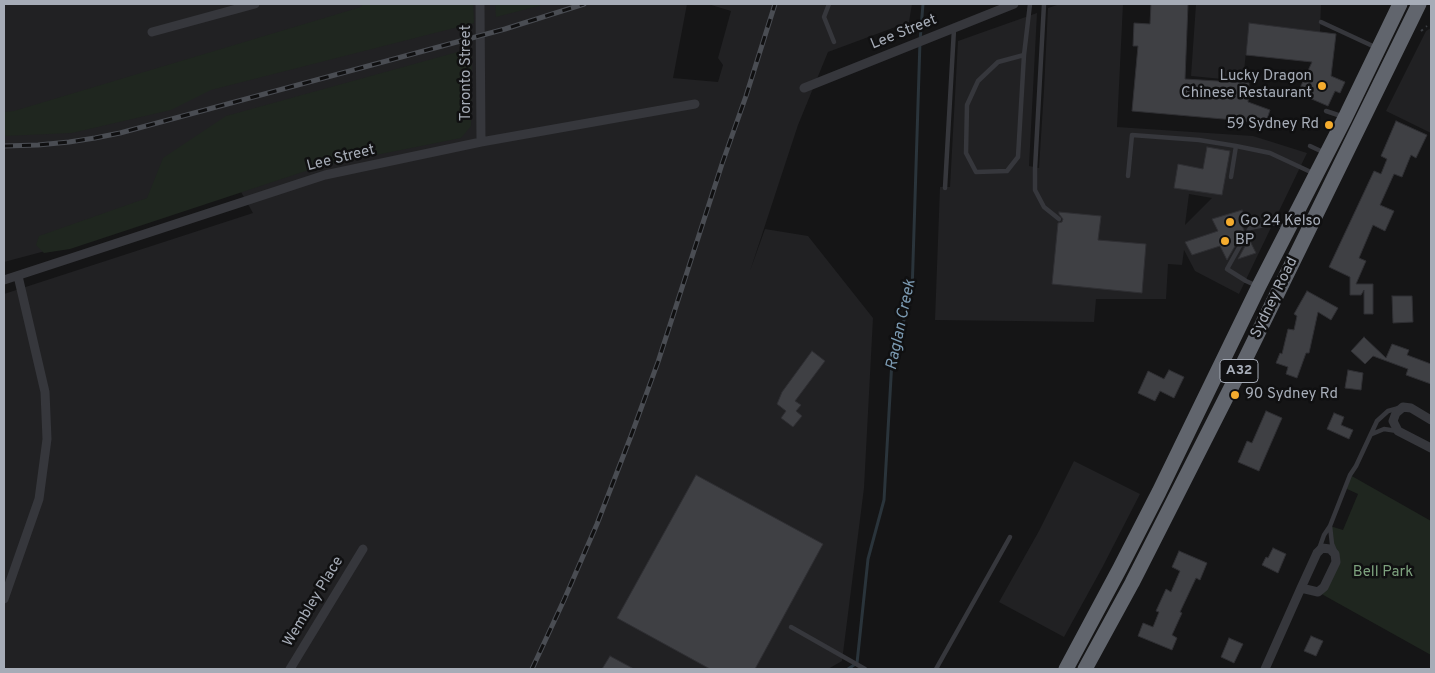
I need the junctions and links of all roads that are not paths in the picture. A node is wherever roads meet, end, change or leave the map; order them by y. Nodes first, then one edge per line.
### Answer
1 (255, 4) edge
2 (480, 4) edge
3 (829, 4) edge
4 (1014, 4) edge
5 (1030, 4) edge
6 (1044, 4) edge
7 (1400, 4) edge
8 (1419, 4) edge
9 (1001, 6) edge
10 (1321, 22) dead end
11 (954, 27) junction
12 (152, 32) dead end
13 (834, 42) dead end
14 (1378, 49) junction
15 (1024, 56) junction
16 (804, 88) dead end
17 (695, 104) dead end
18 (1326, 111) dead end
19 (1345, 118) junction
20 (481, 142) junction
21 (1236, 146) junction
22 (1310, 146) dead end
23 (1327, 153) junction
24 (1316, 175) junction
25 (1128, 176) dead end
26 (1231, 177) dead end
27 (945, 188) dead end
28 (1059, 219) dead end
29 (1288, 229) junction
30 (18, 276) junction
31 (4, 280) edge
32 (1259, 286) junction
33 (1402, 407) junction
34 (1431, 420) edge
35 (1398, 431) junction
36 (1372, 434) junction
37 (1431, 448) edge
38 (1330, 526) junction
39 (1010, 537) dead end
40 (362, 549) dead end
41 (1317, 553) junction
42 (1336, 554) junction
43 (1301, 588) junction
44 (4, 598) edge
45 (791, 627) dead end
46 (290, 669) edge
47 (865, 669) edge
48 (936, 669) edge
49 (1066, 669) edge
50 (1085, 669) edge
51 (1265, 669) edge

1 - 12 street
2 - 20 street, Toronto Street
3 - 13 lane
4 - 9 street, Lee Street
5 - 15 lane
6 - 28 lane
7 - 14 highway, Sydney Road / A32
8 - 50 highway, Sydney Road / A32
9 - 11 street, Lee Street
10 - 14 lane
11 - 16 street, Lee Street
11 - 27 lane
14 - 19 highway, Sydney Road / A32
15 - 15 lane
17 - 20 street, Lee Street
18 - 19 lane
19 - 23 highway, Sydney Road / A32
20 - 30 street, Lee Street
21 - 24 lane
21 - 25 lane
21 - 26 lane
22 - 23 lane
23 - 24 highway, Sydney Road / A32
24 - 29 highway, Sydney Road / A32
29 - 32 highway, Sydney Road / A32
29 - 32 lane
30 - 31 street, Lee Street
30 - 44 street
32 - 49 highway, Sydney Road / A32
33 - 34 street
33 - 35 street
33 - 36 lane
35 - 36 lane
35 - 37 street
36 - 38 lane
38 - 41 lane
38 - 42 lane
39 - 48 lane
40 - 46 street, Wembley Place
41 - 42 street
41 - 43 street
42 - 43 street
43 - 51 street
45 - 47 lane

